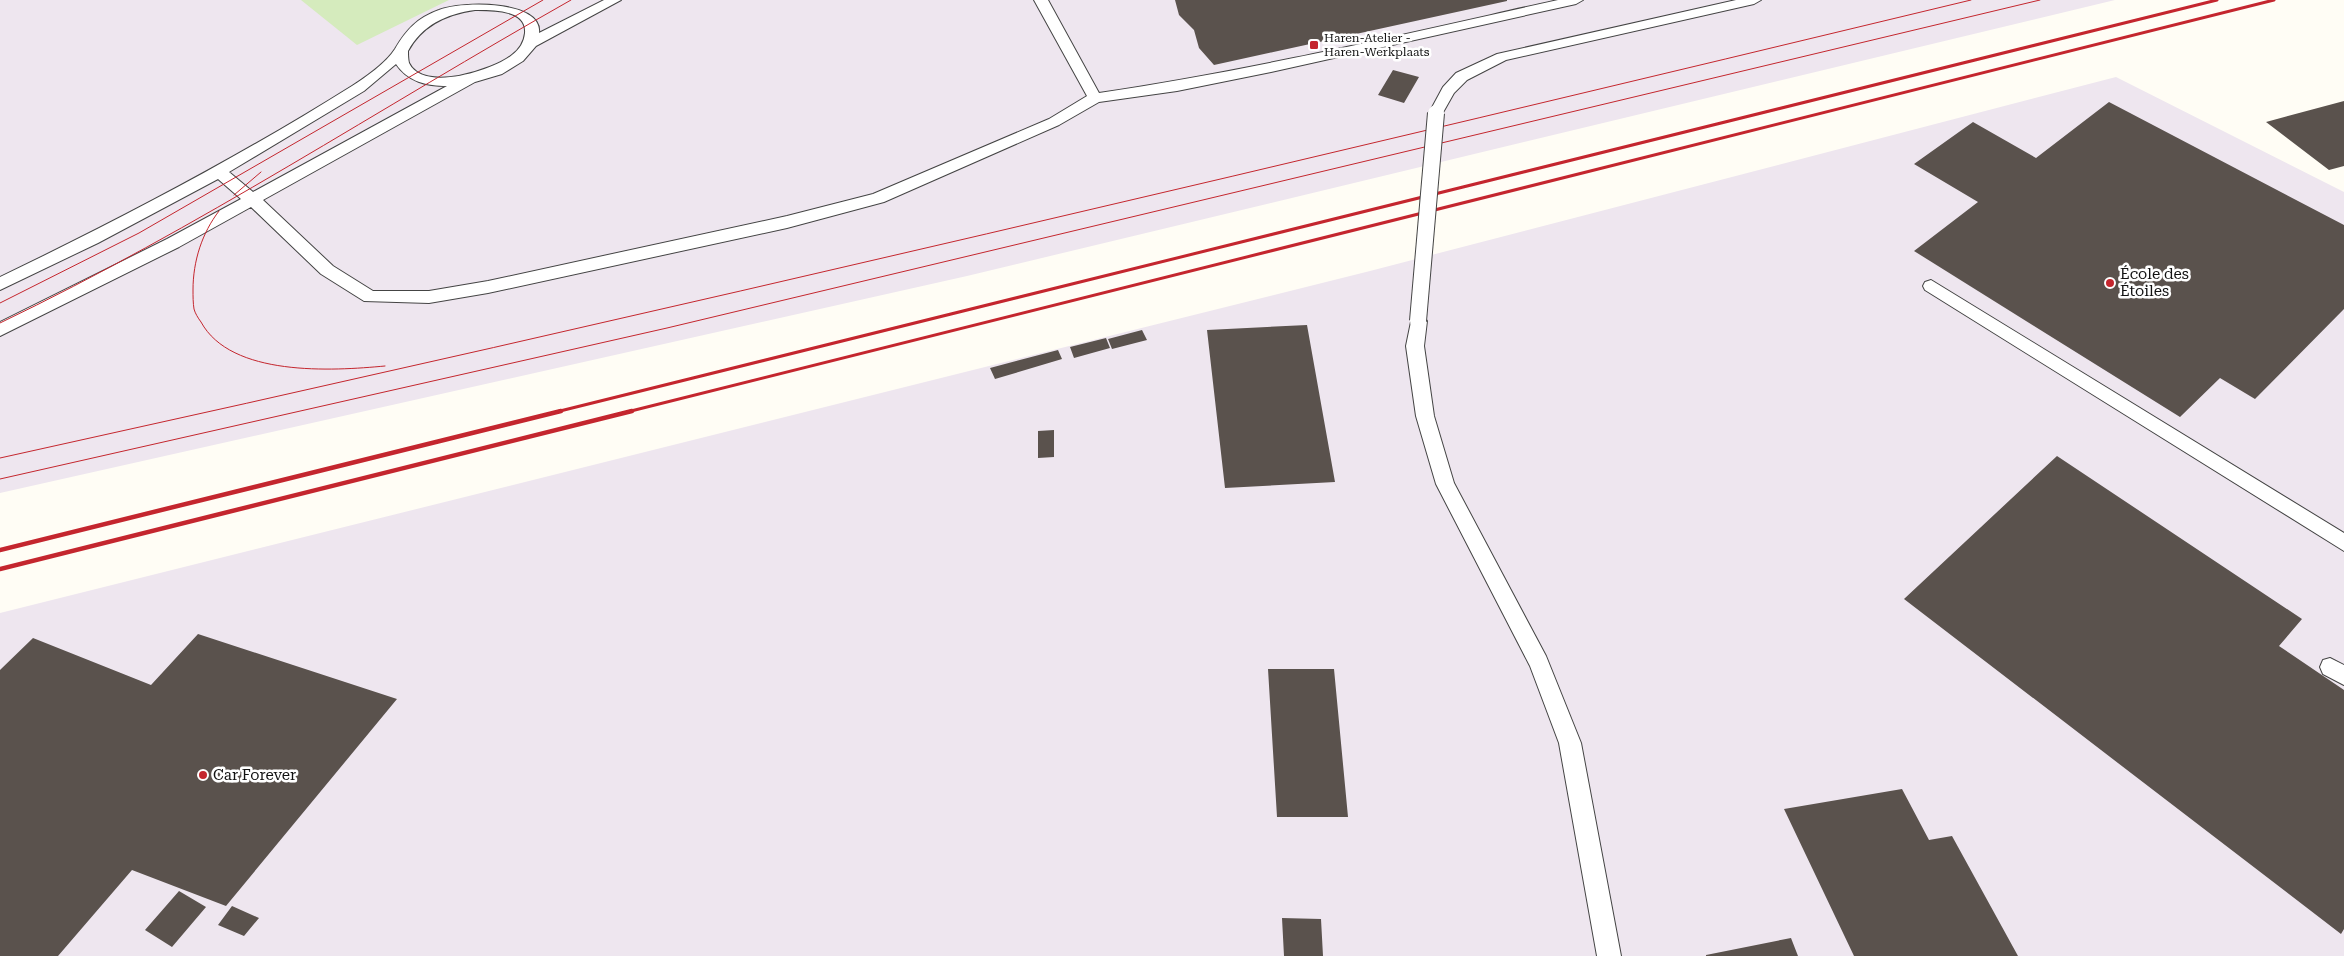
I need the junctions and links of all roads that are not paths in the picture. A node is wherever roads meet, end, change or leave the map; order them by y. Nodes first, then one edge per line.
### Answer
1 (614, 0) edge
2 (1041, 0) edge
3 (1576, 0) edge
4 (1754, 0) edge
5 (510, 3) edge
6 (531, 42) junction
7 (400, 52) junction
8 (470, 79) junction
9 (1095, 98) junction
10 (1436, 113) joint
11 (218, 171) junction
12 (253, 200) junction
13 (0, 284) edge
14 (1932, 286) dead end
15 (1418, 321) joint
16 (0, 330) edge
17 (2344, 543) edge
18 (1609, 956) edge

1 - 6 lane
2 - 9 lane
3 - 9 lane
4 - 10 lane
5 - 6 lane
5 - 7 lane
6 - 8 lane
7 - 8 lane
7 - 11 lane
8 - 12 lane
9 - 12 lane
10 - 15 lane, bridge
11 - 12 lane
11 - 13 lane
12 - 16 lane
14 - 17 lane
15 - 18 lane

